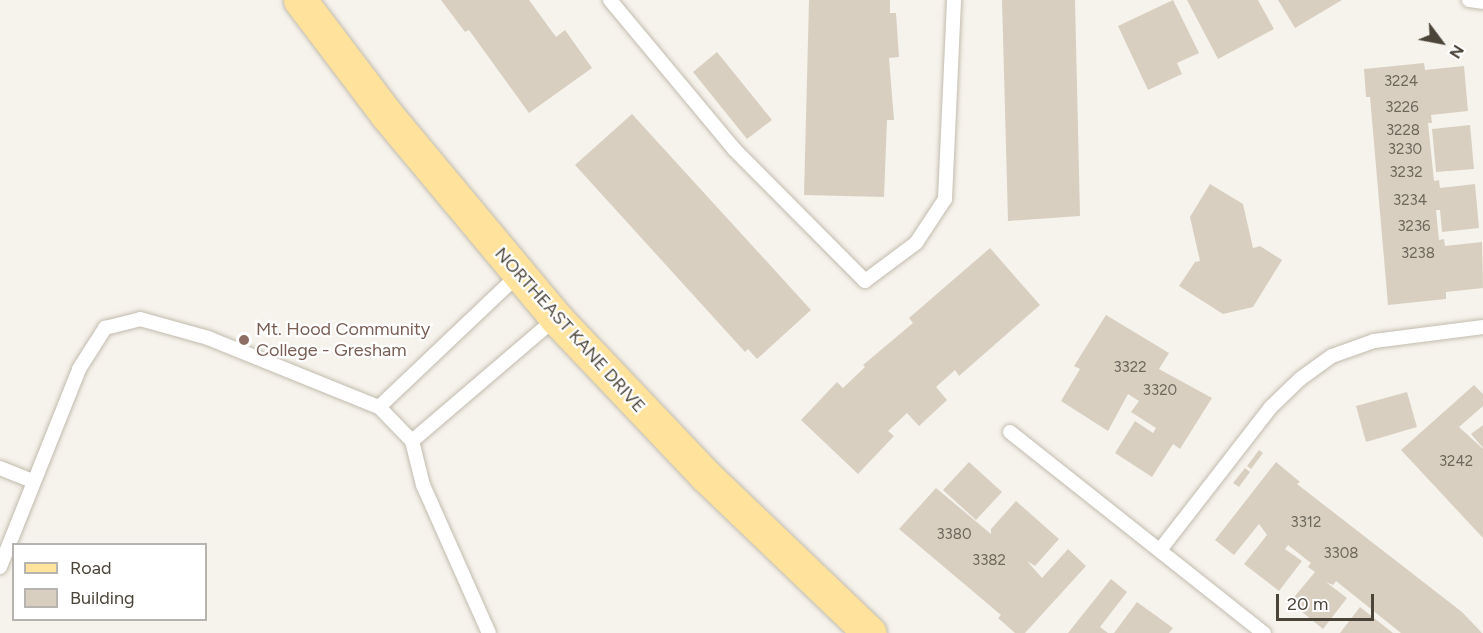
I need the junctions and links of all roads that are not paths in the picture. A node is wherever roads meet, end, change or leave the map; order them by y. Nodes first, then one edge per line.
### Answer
1 (300, 0) edge
2 (610, 0) edge
3 (954, 0) edge
4 (1469, 0) edge
5 (1483, 2) edge
6 (519, 274) junction
7 (556, 318) junction
8 (1483, 327) edge
9 (379, 407) junction
10 (1010, 432) dead end
11 (412, 441) junction
12 (0, 468) edge
13 (32, 481) junction
14 (1160, 550) junction
15 (0, 567) edge
16 (489, 633) edge
17 (870, 633) edge
18 (1264, 633) edge

1 - 6 main road, NORTHEAST KANE DRIVE
2 - 3 lane
4 - 5 lane
6 - 7 main road, NORTHEAST KANE DRIVE
6 - 9 lane
7 - 11 lane
7 - 17 main road, NORTHEAST KANE DRIVE
8 - 14 lane
9 - 11 lane
9 - 13 lane
10 - 14 lane
11 - 16 lane
12 - 13 lane
13 - 15 lane
14 - 18 lane

